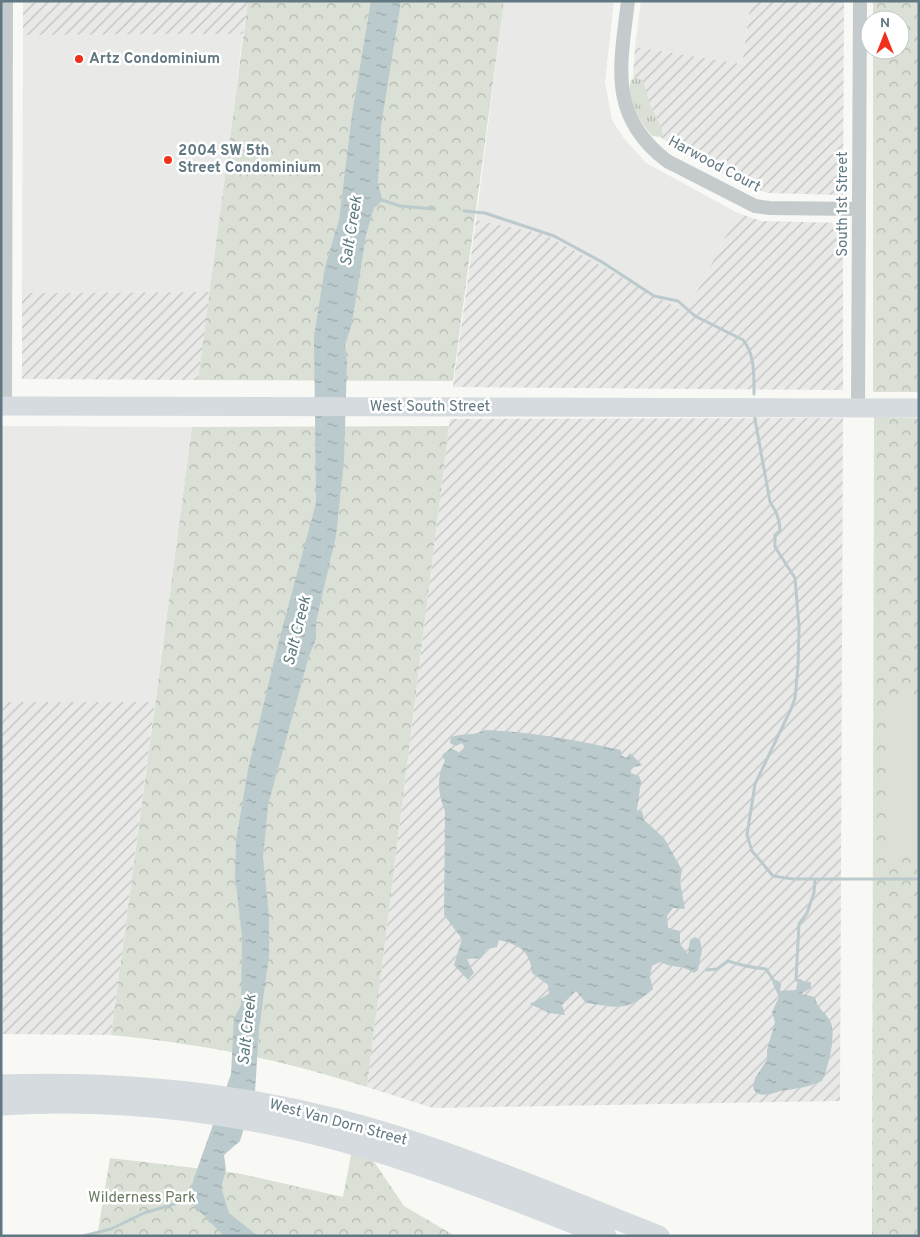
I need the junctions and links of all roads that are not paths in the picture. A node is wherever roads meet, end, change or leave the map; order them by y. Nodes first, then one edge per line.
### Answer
1 (6, 1) edge
2 (628, 1) edge
3 (860, 1) edge
4 (859, 209) junction
5 (3, 406) edge
6 (858, 408) junction
7 (919, 408) edge
8 (1, 1085) edge
9 (1, 1105) edge
10 (330, 1128) junction
11 (606, 1236) edge
12 (659, 1236) edge

1 - 5 street
2 - 4 street, Harwood Court
3 - 4 street, South 1st Street
4 - 6 street, South 1st Street
5 - 6 street, West South Street
6 - 7 street, West South Street
8 - 10 main road, West Van Dorn Street
9 - 10 main road, West Van Dorn Street
10 - 11 main road, West Van Dorn Street
10 - 12 main road, West Van Dorn Street

